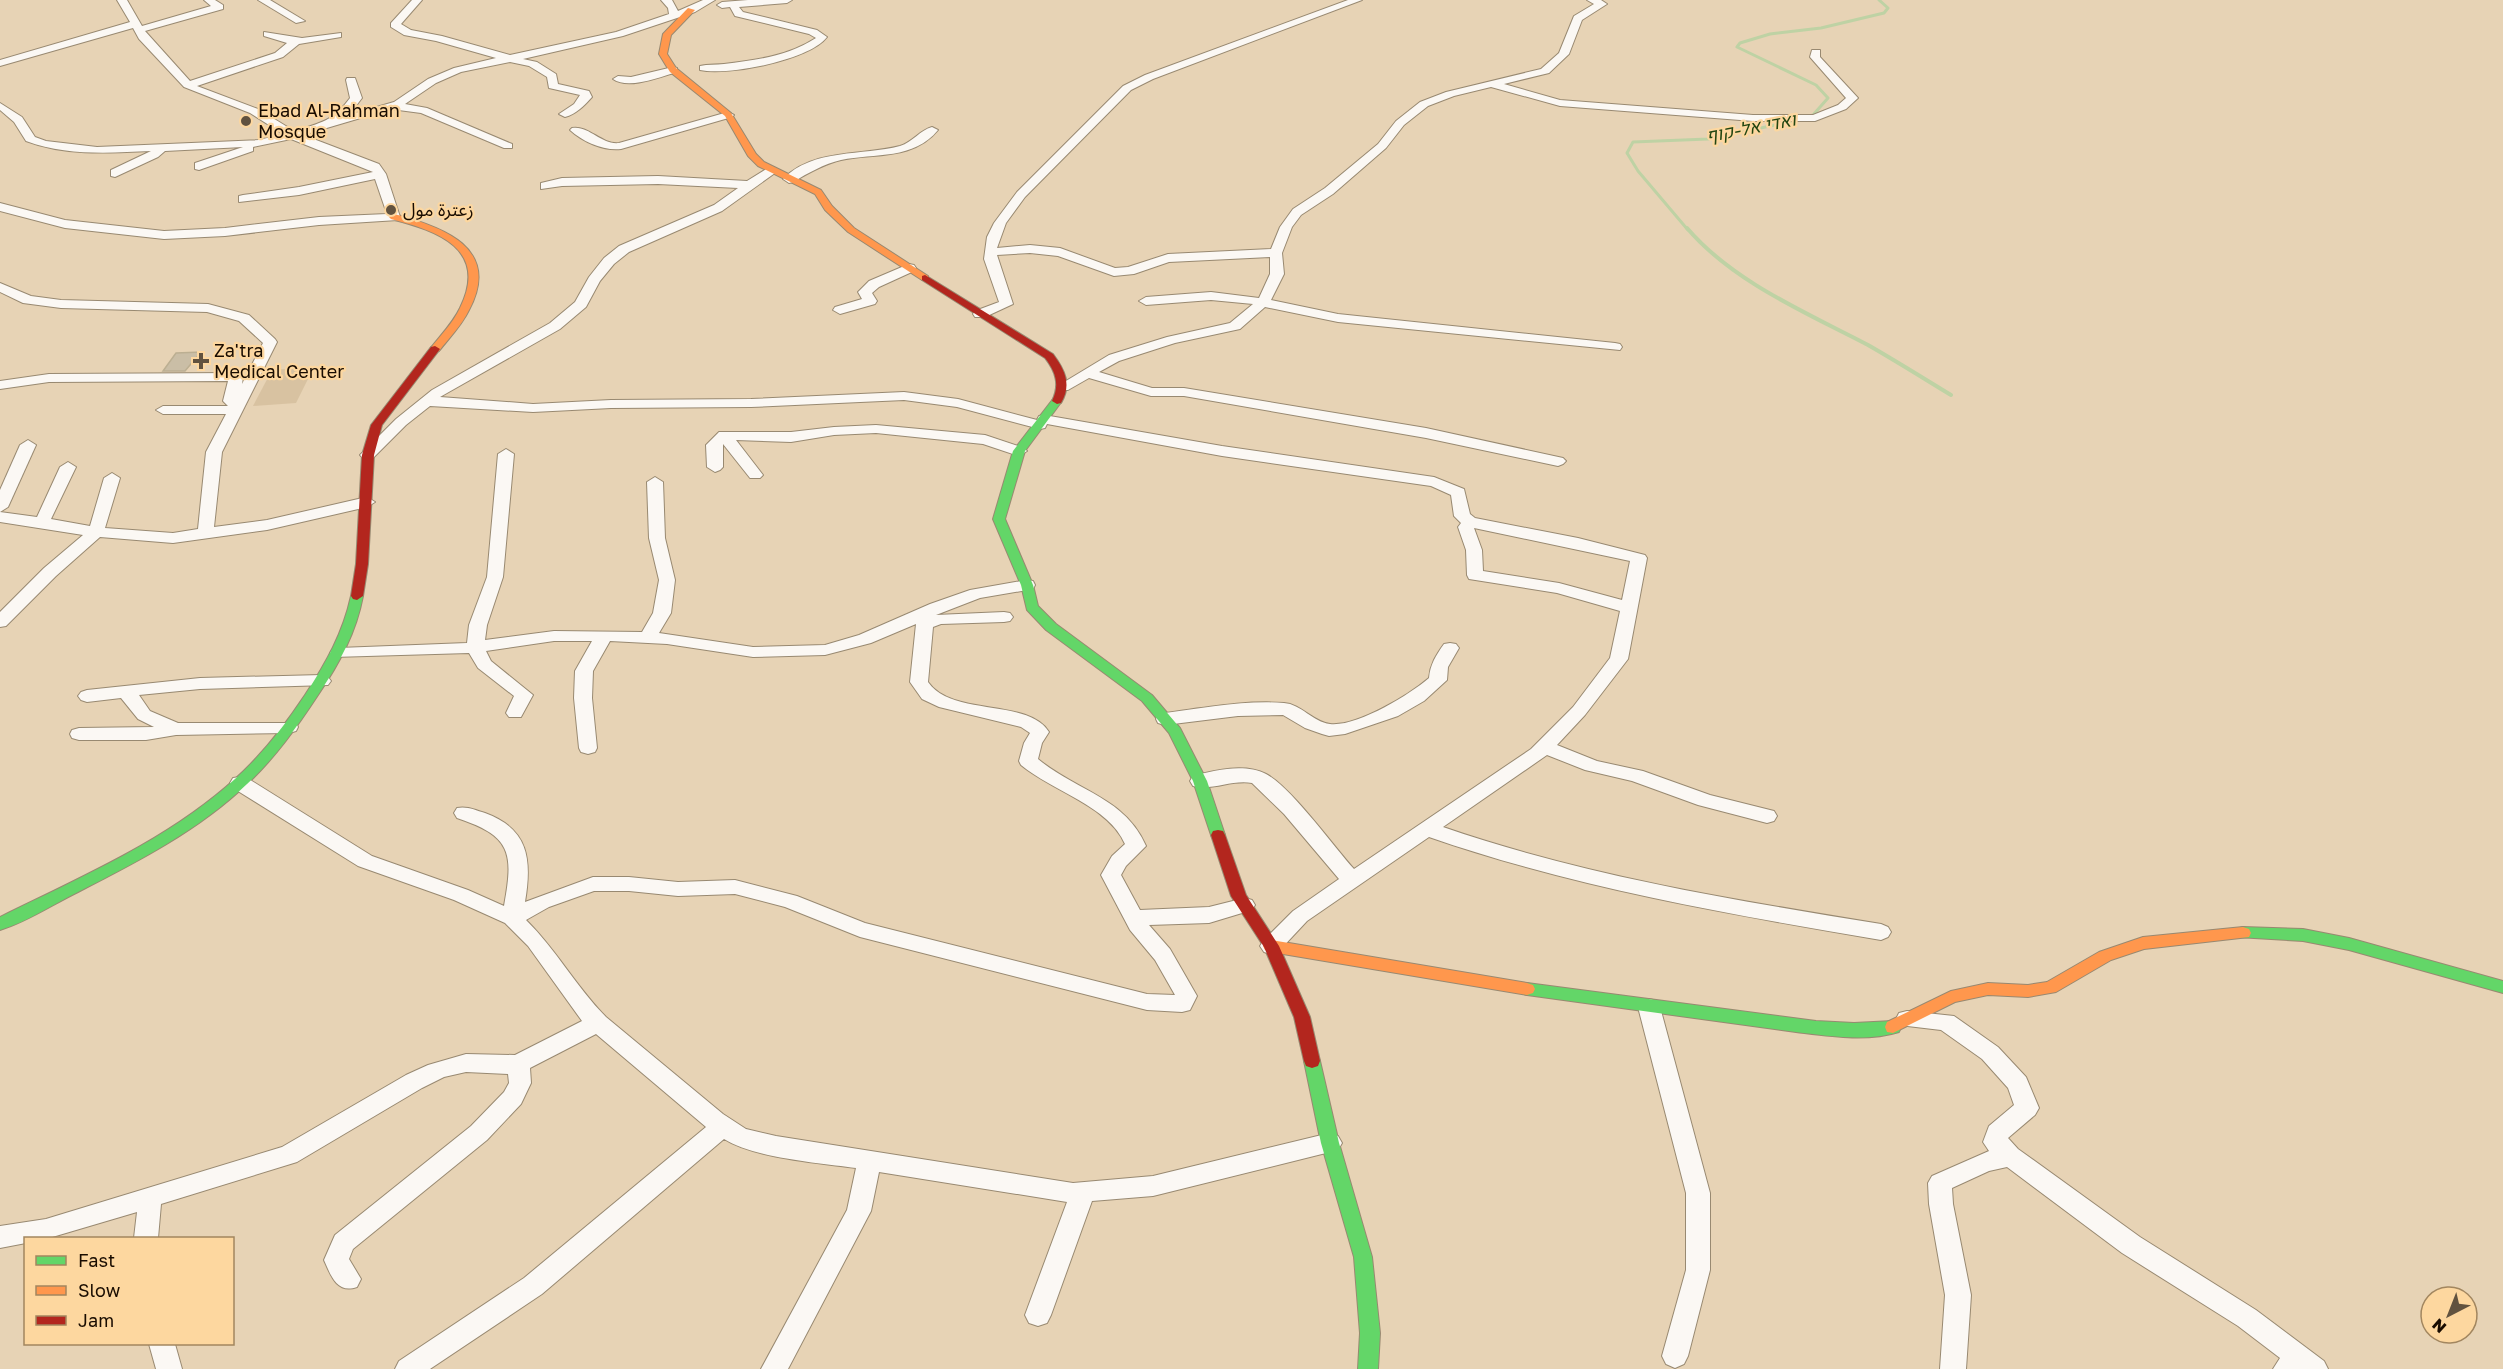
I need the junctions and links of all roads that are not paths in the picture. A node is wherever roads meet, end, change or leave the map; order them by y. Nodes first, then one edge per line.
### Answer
1 (122, 0) edge
2 (209, 0) edge
3 (263, 0) edge
4 (417, 0) edge
5 (666, 0) edge
6 (710, 0) edge
7 (787, 0) edge
8 (1357, 0) edge
9 (1592, 0) edge
10 (733, 5) junction
11 (695, 8) junction
12 (233, 10) dead end
13 (674, 16) junction
14 (300, 21) dead end
15 (139, 30) junction
16 (268, 34) dead end
17 (337, 35) dead end
18 (295, 42) junction
19 (1816, 52) dead end
20 (505, 58) junction
21 (0, 63) edge
22 (704, 68) dead end
23 (673, 70) junction
24 (618, 79) dead end
25 (351, 80) dead end
26 (1489, 84) junction
27 (188, 85) junction
28 (0, 106) edge
29 (391, 106) junction
30 (565, 114) dead end
31 (728, 116) junction
32 (327, 126) junction
33 (576, 130) dead end
34 (932, 130) dead end
35 (294, 136) junction
36 (259, 143) junction
37 (163, 146) junction
38 (508, 146) dead end
39 (199, 166) dead end
40 (771, 170) junction
41 (115, 173) dead end
42 (380, 174) junction
43 (789, 179) junction
44 (750, 185) junction
45 (546, 186) dead end
46 (243, 199) dead end
47 (0, 207) edge
48 (394, 217) junction
49 (990, 252) junction
50 (1276, 253) junction
51 (909, 268) junction
52 (0, 287) edge
53 (1146, 301) dead end
54 (1263, 302) junction
55 (840, 310) dead end
56 (980, 314) junction
57 (1615, 347) dead end
58 (1087, 373) junction
59 (0, 385) edge
60 (1063, 387) junction
61 (426, 401) junction
62 (236, 407) junction
63 (163, 410) dead end
64 (1042, 422) junction
65 (724, 435) junction
66 (28, 445) dead end
67 (1019, 451) junction
68 (506, 454) dead end
69 (368, 455) junction
70 (1558, 461) dead end
71 (68, 467) dead end
72 (715, 467) dead end
73 (755, 475) dead end
74 (112, 478) dead end
75 (655, 482) dead end
76 (367, 502) junction
77 (0, 507) edge
78 (0, 517) edge
79 (42, 522) junction
80 (1470, 522) junction
81 (96, 532) junction
82 (207, 532) junction
83 (1027, 585) junction
84 (1629, 608) junction
85 (1004, 617) dead end
86 (923, 620) junction
87 (0, 622) edge
88 (604, 635) junction
89 (648, 637) junction
90 (475, 647) junction
91 (1450, 648) dead end
92 (339, 653) junction
93 (322, 681) junction
94 (127, 693) junction
95 (87, 696) dead end
96 (515, 713) dead end
97 (1165, 720) junction
98 (289, 727) junction
99 (176, 729) junction
100 (79, 734) dead end
101 (1544, 747) junction
102 (588, 748) dead end
103 (1200, 781) junction
104 (240, 783) junction
105 (464, 813) dead end
106 (1767, 816) dead end
107 (1427, 829) junction
108 (1352, 881) junction
109 (1245, 905) junction
110 (512, 918) junction
111 (1133, 918) junction
112 (0, 924) edge
113 (1881, 932) dead end
114 (1271, 946) junction
115 (2503, 987) edge
116 (1649, 1007) junction
117 (1907, 1019) junction
118 (598, 1023) junction
119 (518, 1064) junction
120 (723, 1126) junction
121 (1330, 1143) junction
122 (2010, 1156) junction
123 (870, 1160) junction
124 (1083, 1192) junction
125 (150, 1198) junction
126 (0, 1237) edge
127 (147, 1237) edge
128 (348, 1279) dead end
129 (1038, 1315) dead end
130 (162, 1345) edge
131 (1675, 1356) dead end
132 (2300, 1365) edge
133 (169, 1369) edge
134 (408, 1369) edge
135 (774, 1369) edge
136 (1368, 1369) edge
137 (1953, 1369) edge

1 - 15 street
2 - 15 street
3 - 14 street
4 - 20 street
5 - 13 street
6 - 11 street
7 - 10 street
8 - 49 street
9 - 26 street
10 - 11 street
10 - 22 street
11 - 13 street
11 - 23 street
12 - 15 street
13 - 20 street
15 - 21 street
15 - 27 street
16 - 18 street
17 - 18 street
18 - 27 street
19 - 26 street
20 - 29 street
20 - 30 street
23 - 24 street
23 - 31 street
25 - 32 street
26 - 50 street
27 - 35 street
28 - 37 street
29 - 32 street
29 - 38 street
31 - 33 street
31 - 40 street
32 - 35 street
34 - 43 street
35 - 36 street
35 - 42 street
36 - 37 street
36 - 39 street
37 - 41 street
40 - 43 street
40 - 44 street
42 - 46 street
42 - 48 street
43 - 51 street
44 - 45 street
44 - 61 street
47 - 48 street
48 - 69 street
49 - 50 street
49 - 56 street
50 - 54 street
51 - 55 street
51 - 56 street
52 - 62 street
53 - 54 street
54 - 57 street
54 - 58 street
56 - 60 street
58 - 60 street
58 - 70 street
59 - 62 street
60 - 64 street
61 - 64 street
61 - 69 street
62 - 63 street
62 - 82 street
64 - 67 street
64 - 80 street
65 - 67 street
65 - 72 street
65 - 73 street
66 - 77 street
67 - 83 street
68 - 90 street
69 - 76 street
71 - 79 street
74 - 81 street
75 - 89 street
76 - 82 street
76 - 92 street
78 - 79 street
79 - 81 street
80 - 84 street
80 - 84 street
81 - 82 street
81 - 87 street
83 - 86 street
83 - 97 street
84 - 101 street
85 - 86 street
86 - 89 street
86 - 111 street
88 - 89 street
88 - 90 street
88 - 102 street
90 - 92 street
90 - 96 street
91 - 97 street
92 - 93 street
93 - 94 street
93 - 98 street
94 - 95 street
94 - 99 street
97 - 103 street
98 - 99 street
98 - 104 street
99 - 100 street
101 - 106 street
101 - 107 street
103 - 108 street
103 - 109 street
104 - 110 street
104 - 112 street
105 - 110 street
107 - 108 street
107 - 113 street
108 - 114 street
109 - 111 street
109 - 114 street
110 - 111 street
110 - 118 street
114 - 116 street
114 - 121 street
115 - 117 street
116 - 117 street
116 - 131 street
117 - 122 street
118 - 119 street
118 - 120 street
119 - 125 street
119 - 128 street
120 - 123 street
120 - 134 street
121 - 124 street
121 - 136 street
122 - 132 street
122 - 137 street
123 - 124 street
123 - 135 street
124 - 129 street
125 - 126 street
125 - 127 street
130 - 133 street

